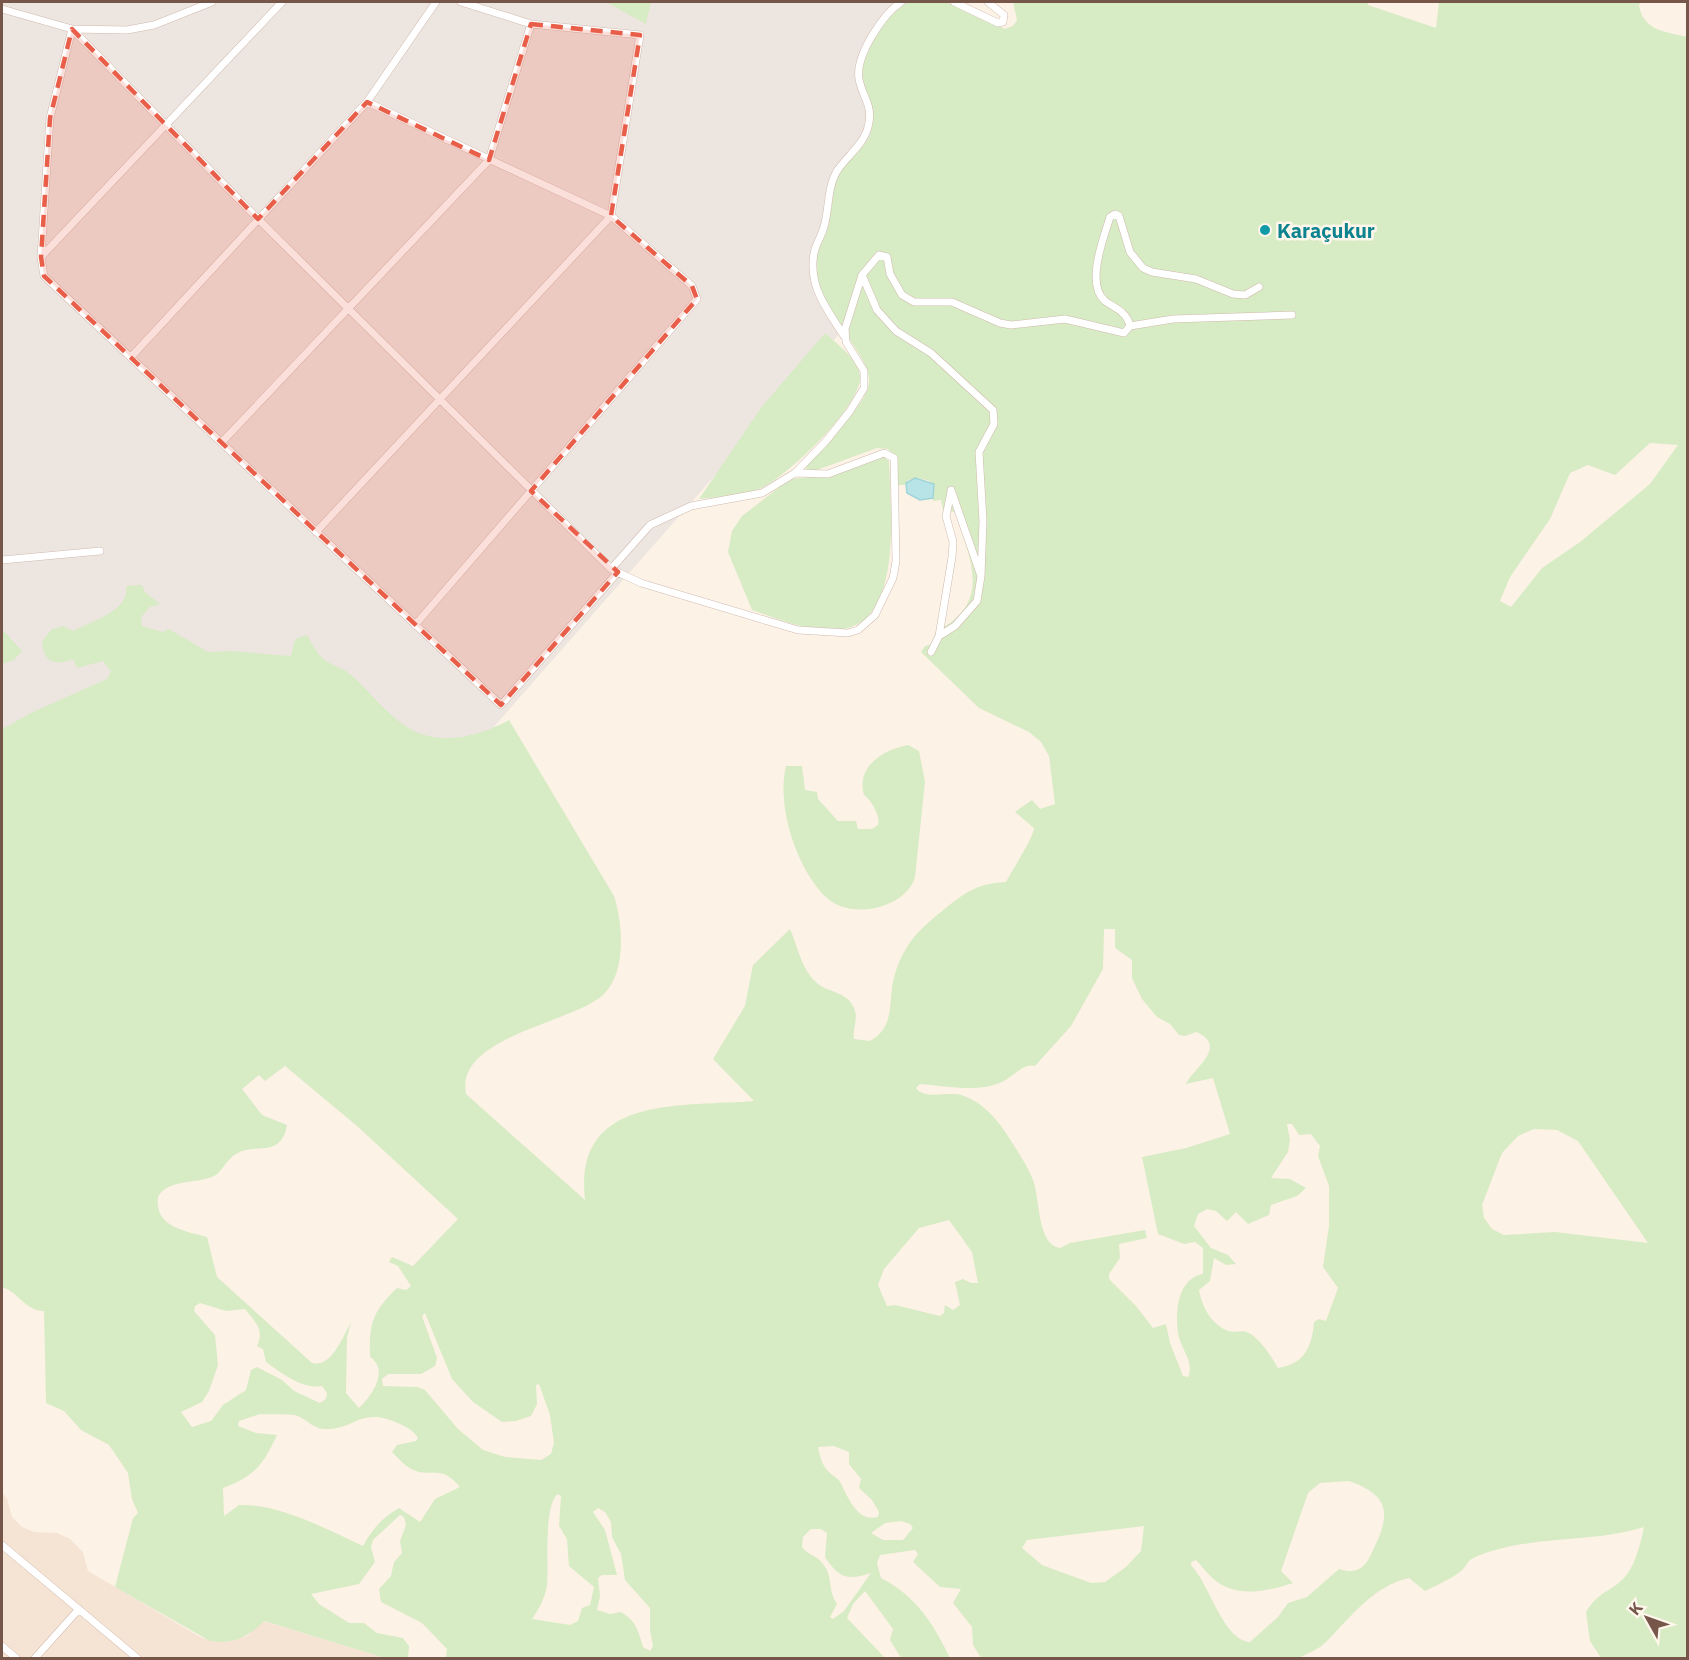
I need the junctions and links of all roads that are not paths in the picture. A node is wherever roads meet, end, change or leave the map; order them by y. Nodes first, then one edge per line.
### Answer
1 (212, 2) edge
2 (282, 2) edge
3 (436, 2) edge
4 (460, 2) edge
5 (901, 2) edge
6 (954, 2) edge
7 (988, 2) edge
8 (2, 9) edge
9 (531, 24) junction
10 (72, 29) junction
11 (367, 102) junction
12 (166, 124) junction
13 (489, 160) junction
14 (612, 216) junction
15 (258, 219) junction
16 (41, 257) junction
17 (862, 275) junction
18 (1259, 287) dead end
19 (350, 308) junction
20 (1292, 315) dead end
21 (1130, 327) junction
22 (844, 336) junction
23 (131, 357) junction
24 (441, 399) junction
25 (222, 442) junction
26 (795, 473) junction
27 (531, 491) junction
28 (316, 532) junction
29 (100, 551) dead end
30 (2, 560) edge
31 (614, 571) junction
32 (981, 576) junction
33 (415, 625) junction
34 (939, 636) junction
35 (931, 652) dead end
36 (2, 1545) edge
37 (79, 1609) junction
38 (2, 1646) edge
39 (16, 1659) edge
40 (35, 1659) edge
41 (137, 1659) edge

1 - 10 street
2 - 12 street
3 - 11 street
4 - 9 street
5 - 22 street
6 - 7 street
8 - 10 street
9 - 13 street
9 - 14 street
10 - 12 street
10 - 16 street
11 - 13 street
11 - 15 street
12 - 15 street
12 - 16 street
13 - 14 street
13 - 19 street
14 - 24 street
14 - 27 street
15 - 19 street
15 - 23 street
16 - 23 street
17 - 21 street
17 - 22 street
17 - 32 street
18 - 21 street
19 - 24 street
19 - 25 street
20 - 21 street
22 - 26 street
23 - 25 street
24 - 27 street
24 - 28 street
25 - 28 street
26 - 31 street
26 - 31 street
27 - 31 street
27 - 33 street
28 - 33 street
29 - 30 street
31 - 33 street
32 - 34 street
32 - 34 street
34 - 35 street
36 - 37 street
37 - 40 street
37 - 41 street
38 - 39 street

